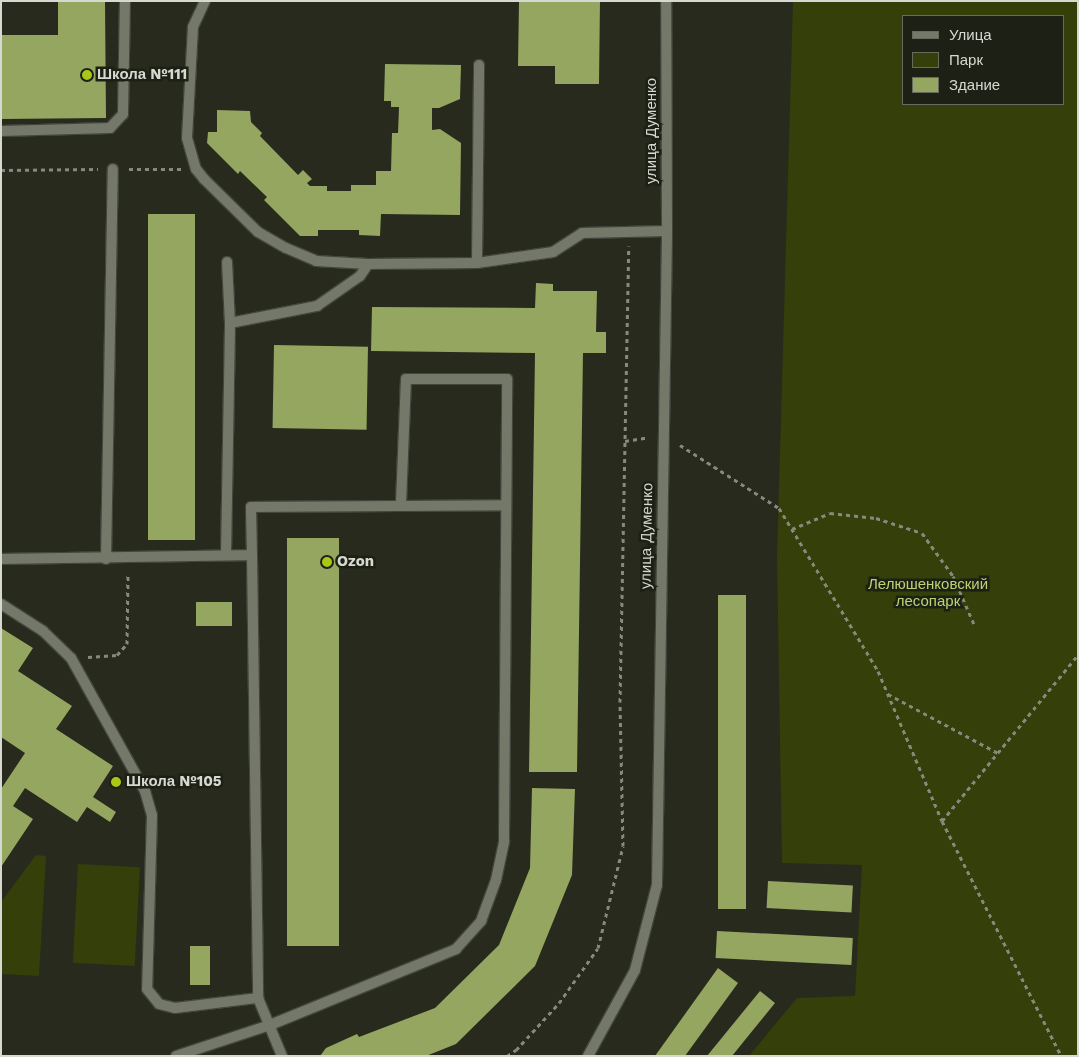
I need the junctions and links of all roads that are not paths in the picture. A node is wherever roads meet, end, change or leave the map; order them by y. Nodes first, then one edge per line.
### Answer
1 (126, 1) edge
2 (205, 1) edge
3 (666, 1) edge
4 (479, 66) dead end
5 (1, 130) edge
6 (113, 169) dead end
7 (667, 231) junction
8 (227, 262) dead end
9 (368, 264) junction
10 (477, 264) junction
11 (230, 323) junction
12 (400, 505) junction
13 (506, 505) junction
14 (226, 555) junction
15 (252, 555) junction
16 (1, 559) edge
17 (106, 559) junction
18 (1, 604) edge
19 (258, 998) junction
20 (270, 1026) junction
21 (176, 1056) edge
22 (282, 1056) edge
23 (588, 1056) edge

1 - 5 street
2 - 9 street
3 - 7 street, улица Думенко
4 - 10 street
6 - 17 street
7 - 10 street
7 - 23 street, улица Думенко
8 - 11 street
9 - 10 street
9 - 11 street
11 - 14 street
12 - 13 street
12 - 13 street
12 - 15 street
13 - 20 street
14 - 15 street
14 - 17 street
15 - 19 street
16 - 17 street
18 - 19 street
19 - 20 street
20 - 21 street
20 - 22 street

